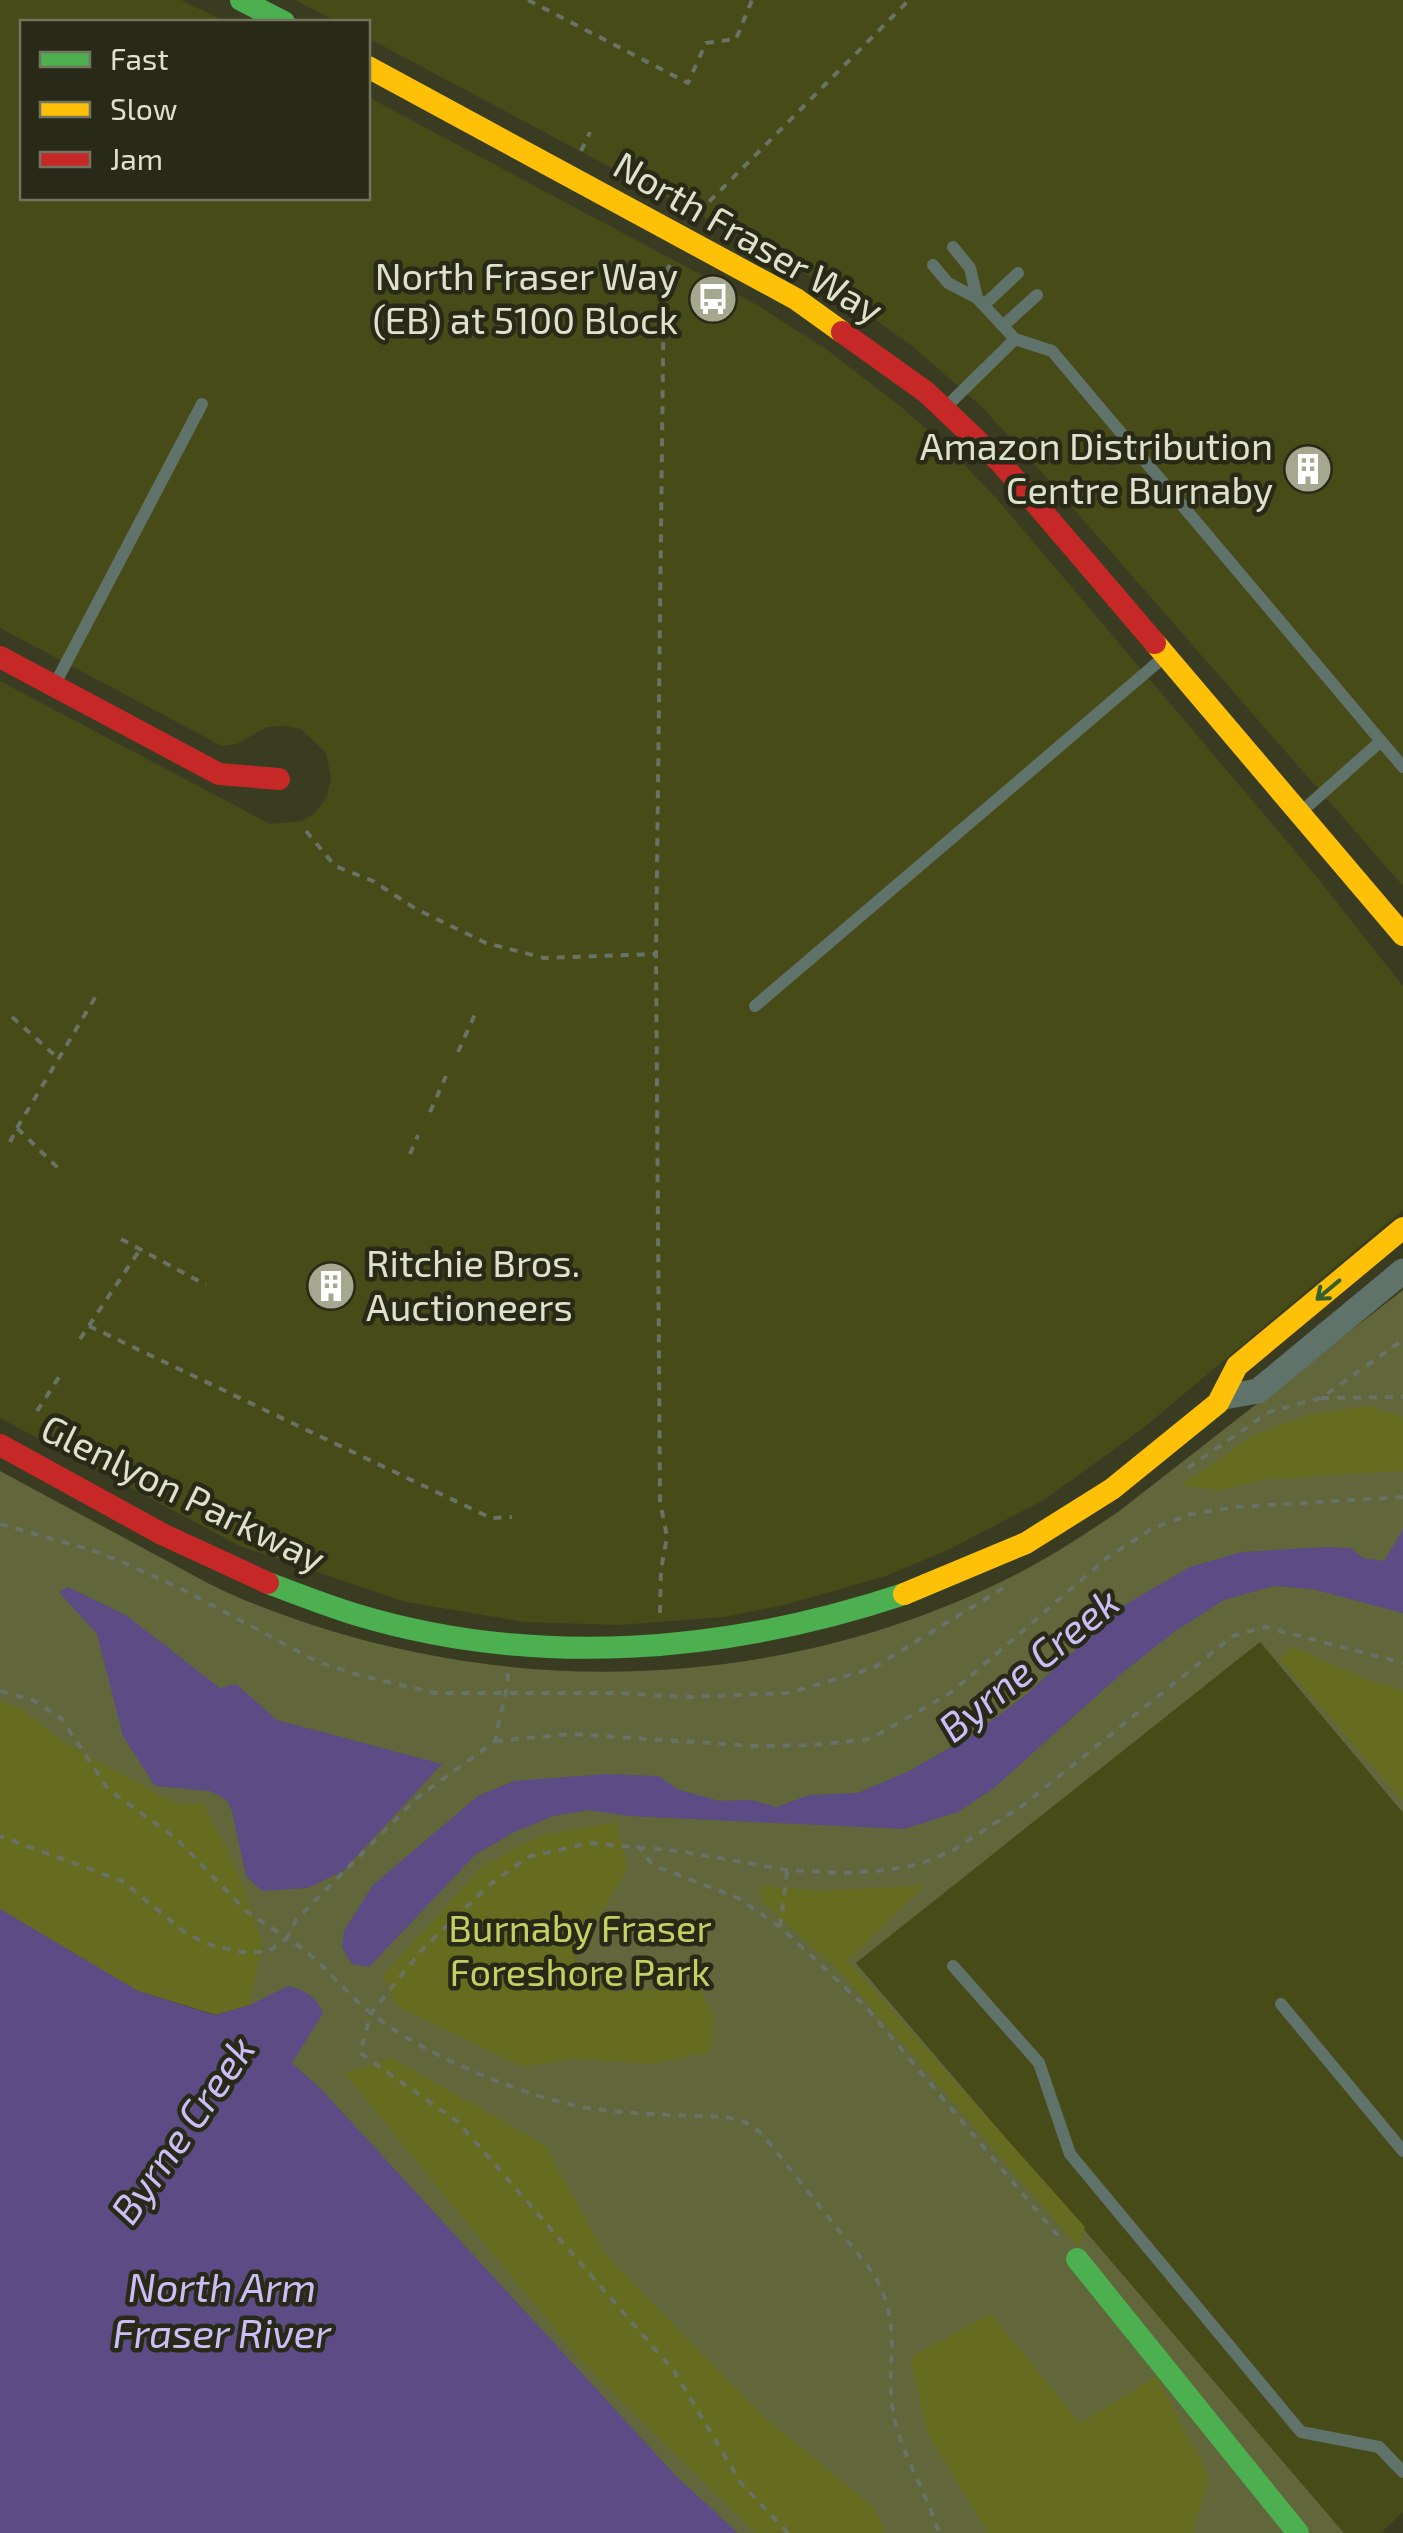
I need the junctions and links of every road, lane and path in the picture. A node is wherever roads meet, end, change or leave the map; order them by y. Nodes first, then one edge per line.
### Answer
1 (240, 0) edge
2 (528, 0) edge
3 (752, 0) edge
4 (909, 0) edge
5 (280, 20) edge
6 (370, 67) edge
7 (590, 132) dead end
8 (581, 151) dead end
9 (698, 214) dead end
10 (953, 247) dead end
11 (672, 260) dead end
12 (933, 265) dead end
13 (1018, 273) dead end
14 (1037, 295) dead end
15 (981, 301) junction
16 (1004, 325) junction
17 (1015, 339) junction
18 (202, 404) dead end
19 (944, 409) junction
20 (1164, 656) junction
21 (0, 657) edge
22 (54, 686) junction
23 (1381, 742) junction
24 (1403, 767) edge
25 (279, 778) dead end
26 (1299, 814) junction
27 (306, 831) dead end
28 (1403, 935) edge
29 (656, 954) junction
30 (96, 996) dead end
31 (755, 1006) dead end
32 (476, 1012) dead end
33 (12, 1017) dead end
34 (458, 1052) dead end
35 (58, 1059) junction
36 (446, 1076) dead end
37 (430, 1112) dead end
38 (17, 1128) junction
39 (418, 1135) dead end
40 (10, 1142) dead end
41 (410, 1154) dead end
42 (59, 1169) dead end
43 (1403, 1228) edge
44 (121, 1239) dead end
45 (139, 1251) junction
46 (1403, 1270) edge
47 (206, 1284) dead end
48 (89, 1326) junction
49 (80, 1339) dead end
50 (63, 1371) dead end
51 (1224, 1397) junction
52 (1403, 1397) edge
53 (1322, 1398) dead end
54 (37, 1411) dead end
55 (0, 1445) edge
56 (1403, 1497) edge
57 (512, 1517) dead end
58 (0, 1524) edge
59 (660, 1613) dead end
60 (1403, 1663) edge
61 (0, 1691) edge
62 (495, 1742) junction
63 (0, 1836) edge
64 (638, 1845) junction
65 (787, 1870) junction
66 (780, 1926) junction
67 (286, 1938) junction
68 (953, 1966) dead end
69 (1280, 2004) dead end
70 (372, 2013) junction
71 (1403, 2151) edge
72 (1077, 2259) joint
73 (1403, 2472) edge
74 (788, 2533) edge
75 (939, 2533) edge
76 (1298, 2533) edge

1 - 5 street
2 - 3 path
4 - 9 path
6 - 19 street, North Fraser Way
7 - 8 path
10 - 15 lane
11 - 29 path
12 - 15 lane
13 - 15 lane
14 - 16 lane
15 - 16 lane
16 - 17 lane
17 - 19 lane
17 - 23 lane
18 - 22 lane
19 - 20 street, North Fraser Way
20 - 26 street, North Fraser Way
20 - 31 lane
21 - 22 street
22 - 25 street
23 - 24 lane
23 - 26 lane
26 - 28 street, North Fraser Way
27 - 29 path
29 - 59 path
30 - 35 path
32 - 34 path
33 - 35 path
35 - 38 path
36 - 37 path
38 - 40 path
38 - 42 path
39 - 41 path
43 -> 51 street, Glenlyon Parkway
44 - 45 path
45 - 47 path
45 - 48 path
46 - 51 street, Glenlyon Parkway
48 - 49 path
48 - 57 path
50 - 54 path
51 - 55 street, Glenlyon Parkway
52 - 53 path
56 - 62 path
58 - 62 path
60 - 65 path
61 - 67 path
62 - 67 path
63 - 67 path
64 - 65 path
64 - 66 path
64 - 70 path
65 - 66 path
66 - 72 path
67 - 70 path
68 - 73 lane
69 - 71 lane
70 - 74 path
70 - 75 path
72 - 76 street

